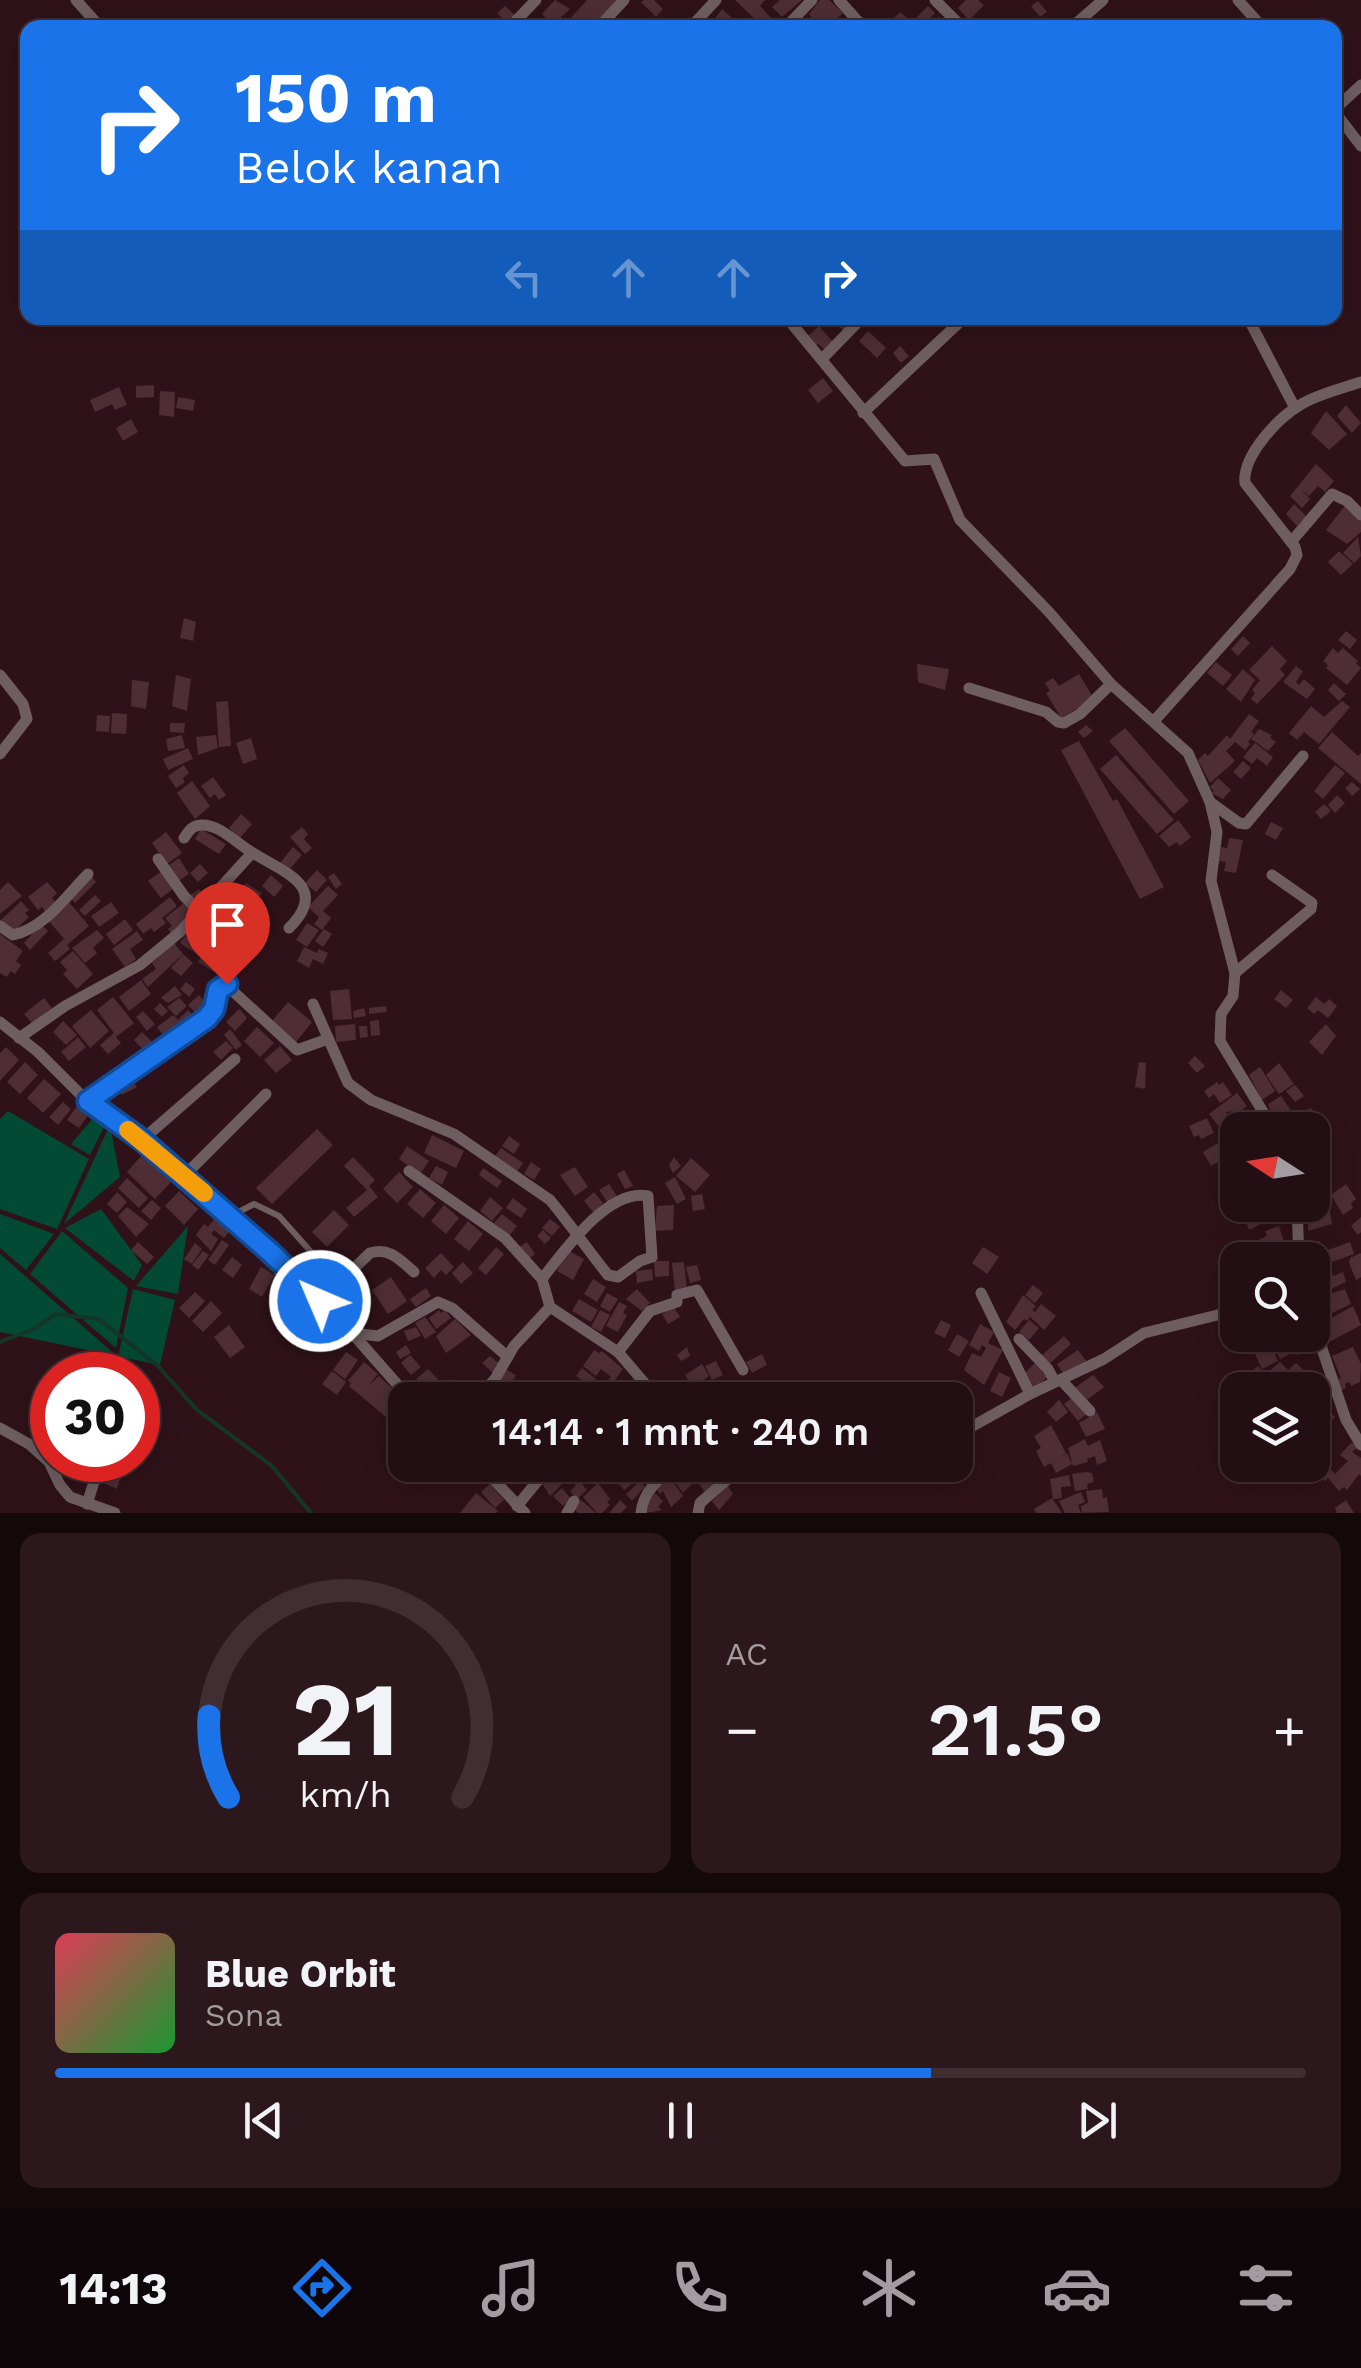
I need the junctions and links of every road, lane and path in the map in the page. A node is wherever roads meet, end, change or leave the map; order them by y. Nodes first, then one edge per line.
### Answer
1 (76, 0) edge
2 (536, 0) edge
3 (624, 0) edge
4 (716, 0) edge
5 (812, 0) edge
6 (839, 0) edge
7 (935, 0) edge
8 (1102, 0) edge
9 (1238, 0) edge
10 (94, 20) edge
11 (517, 20) edge
12 (605, 20) edge
13 (697, 20) edge
14 (793, 20) edge
15 (857, 20) edge
16 (955, 20) edge
17 (1080, 20) edge
18 (1257, 20) edge
19 (1361, 85) edge
20 (1342, 104) edge
21 (1342, 120) edge
22 (1361, 146) edge
23 (794, 325) edge
24 (855, 325) edge
25 (957, 325) edge
26 (1252, 325) edge
27 (822, 359) junction
28 (1361, 382) edge
29 (1295, 408) junction
30 (863, 413) junction
31 (1361, 515) edge
32 (1291, 542) junction
33 (0, 675) edge
34 (1111, 684) junction
35 (969, 688) dead end
36 (1155, 720) junction
37 (0, 754) edge
38 (1304, 756) dead end
39 (1210, 802) junction
40 (184, 838) dead end
41 (252, 852) junction
42 (158, 860) dead end
43 (88, 874) dead end
44 (1272, 875) dead end
45 (198, 910) junction
46 (0, 926) edge
47 (289, 928) dead end
48 (1235, 973) junction
49 (314, 1004) dead end
50 (0, 1022) edge
51 (19, 1038) junction
52 (328, 1039) junction
53 (234, 1059) dead end
54 (266, 1094) dead end
55 (88, 1101) junction
56 (1263, 1112) edge
57 (142, 1140) junction
58 (409, 1171) dead end
59 (184, 1176) junction
60 (230, 1217) junction
61 (576, 1235) junction
62 (414, 1272) dead end
63 (542, 1280) junction
64 (338, 1282) junction
65 (981, 1294) dead end
66 (320, 1301) junction
67 (550, 1307) junction
68 (1220, 1314) edge
69 (352, 1333) junction
70 (1019, 1339) dead end
71 (618, 1352) junction
72 (1323, 1352) edge
73 (508, 1357) junction
74 (743, 1370) dead end
75 (1058, 1381) junction
76 (396, 1382) edge
77 (493, 1382) edge
78 (644, 1382) edge
79 (1030, 1394) junction
80 (1090, 1411) dead end
81 (973, 1426) edge
82 (0, 1428) edge
83 (1361, 1444) edge
84 (94, 1482) edge
85 (496, 1482) edge
86 (539, 1482) edge
87 (657, 1482) edge
88 (722, 1482) edge
89 (574, 1501) dead end
90 (87, 1504) junction
91 (521, 1509) edge
92 (115, 1513) edge
93 (566, 1513) edge
94 (640, 1513) edge
95 (698, 1513) edge

1 - 10 street
2 - 11 street
3 - 12 street
4 - 13 street
5 - 14 street
6 - 15 street
7 - 16 street
8 - 17 street
9 - 18 street
19 - 20 street
21 - 22 street
23 - 27 street
24 - 27 street
25 - 30 street
26 - 29 street
27 - 30 street
28 - 29 street
29 - 32 street
30 - 34 street
31 - 32 street
32 - 36 street
33 - 37 street
34 - 35 street
34 - 36 street
36 - 39 street
38 - 39 street
39 - 48 street
40 - 41 street
41 - 45 street
41 - 47 street
42 - 45 street
43 - 46 street
44 - 48 street
45 - 51 street
48 - 56 street
49 - 52 street
50 - 51 street
51 - 55 street
52 - 55 street
52 - 61 street
53 - 57 street
54 - 59 street
55 - 57 street
57 - 59 street
58 - 63 street
59 - 60 street
60 - 64 lane
60 - 66 street
61 - 61 street
61 - 63 street
62 - 64 street
63 - 67 street
64 - 66 street
65 - 79 street
66 - 69 street
67 - 71 street
67 - 73 street
68 - 75 street
69 - 73 street
69 - 76 street
70 - 75 street
71 - 74 street
71 - 78 street
72 - 83 street
73 - 77 street
75 - 79 street
75 - 80 street
79 - 81 street
82 - 90 street
84 - 90 street
85 - 91 street
86 - 91 street
87 - 94 street
88 - 95 street
89 - 93 street
90 - 92 street

